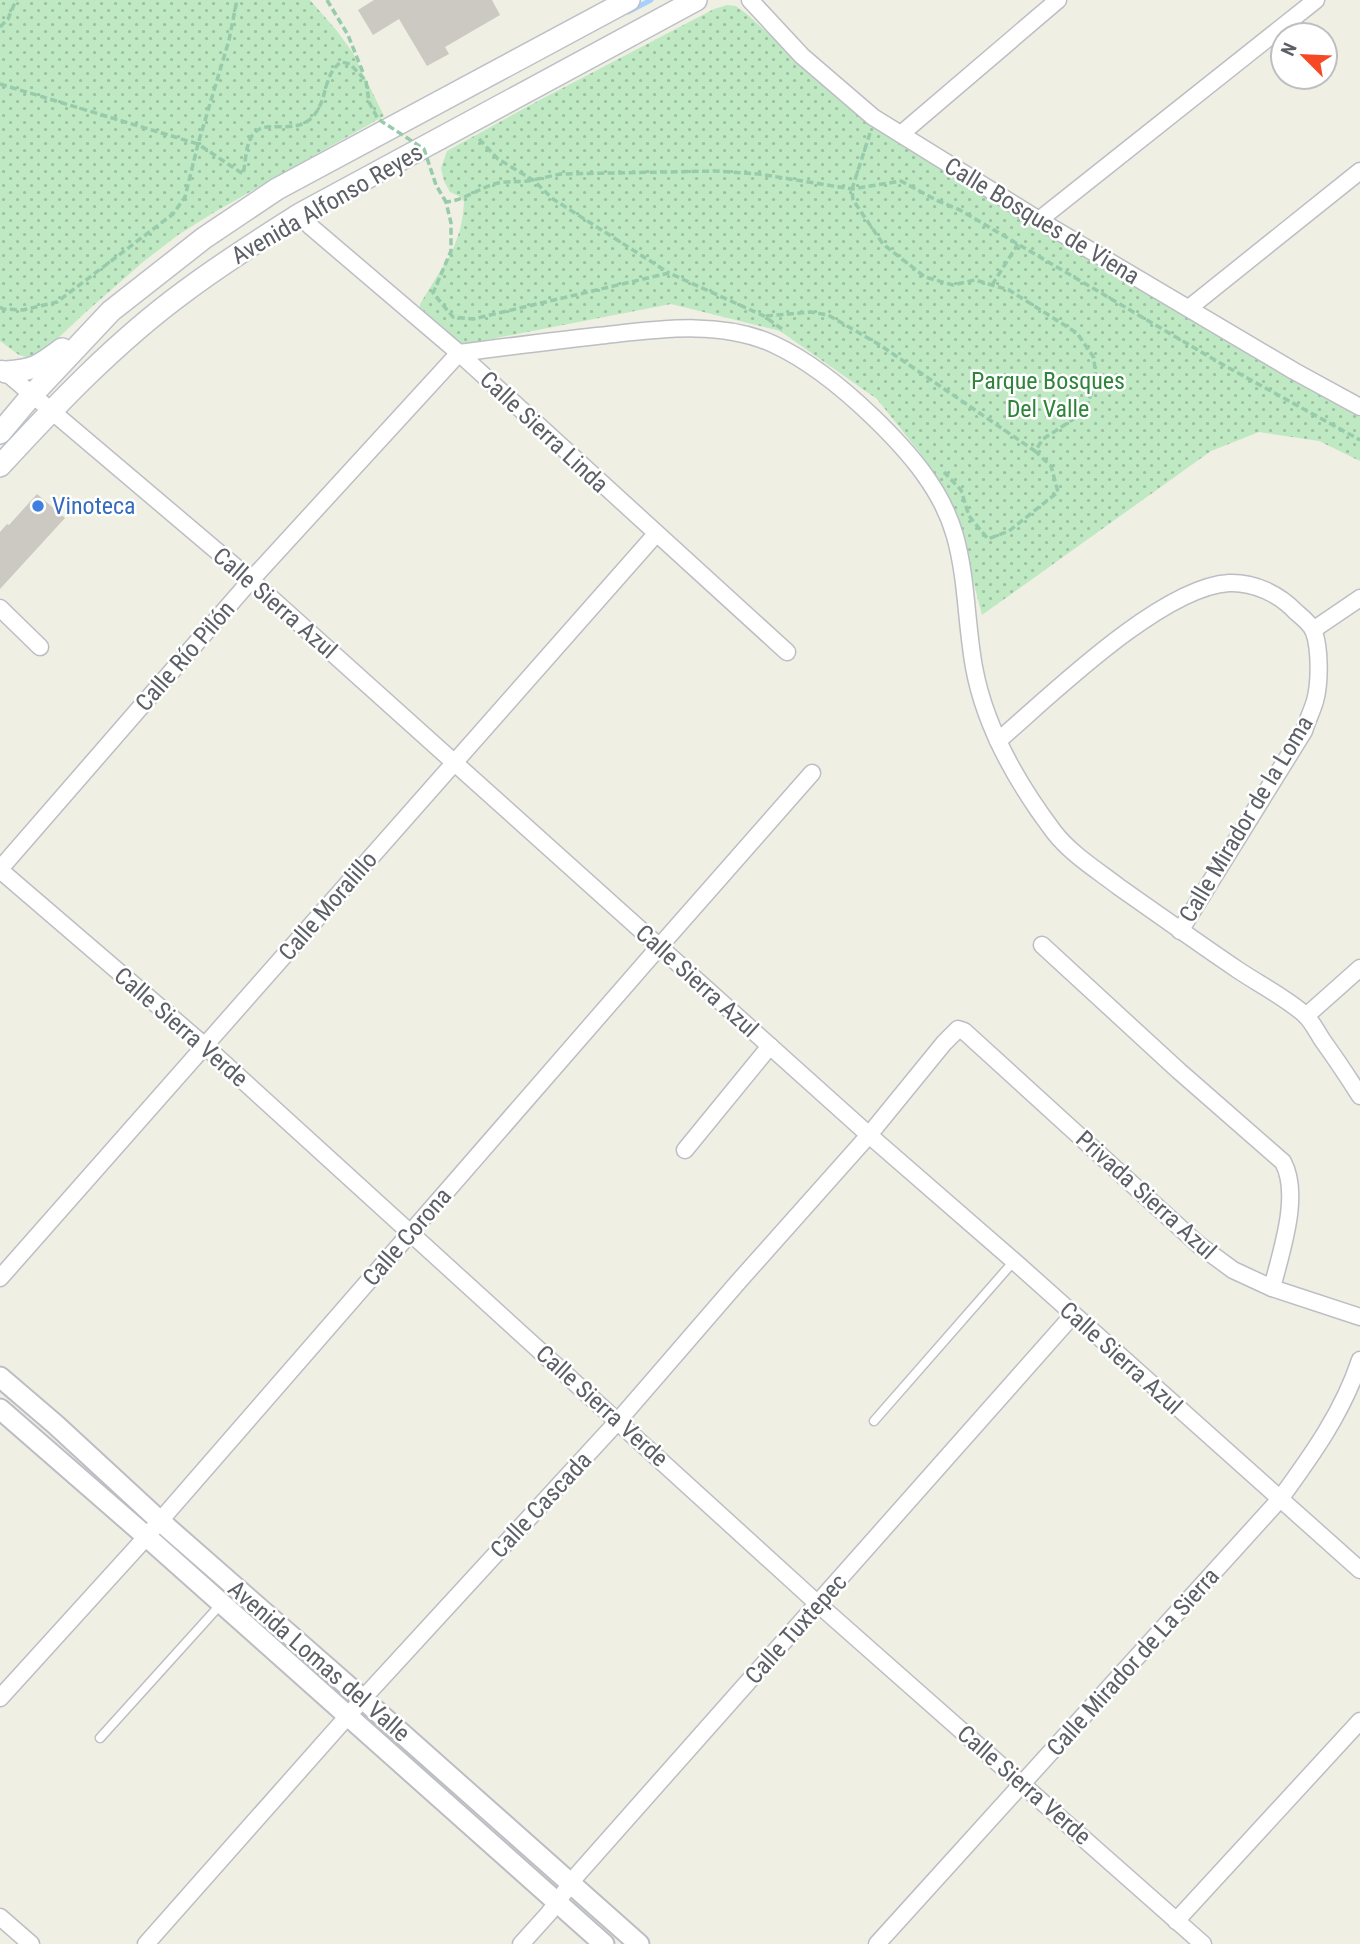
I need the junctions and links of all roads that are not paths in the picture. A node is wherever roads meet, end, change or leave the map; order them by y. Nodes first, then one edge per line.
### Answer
1 (629, 0) edge
2 (696, 0) edge
3 (750, 0) edge
4 (1058, 0) edge
5 (1317, 0) edge
6 (901, 134) junction
7 (1360, 171) edge
8 (300, 214) junction
9 (1040, 220) junction
10 (1189, 308) junction
11 (111, 311) junction
12 (459, 353) junction
13 (3, 369) edge
14 (33, 395) junction
15 (1360, 407) edge
16 (51, 411) junction
17 (0, 433) edge
18 (0, 466) edge
19 (656, 534) junction
20 (251, 580) junction
21 (1360, 598) edge
22 (0, 608) edge
23 (1313, 630) junction
24 (40, 647) dead end
25 (787, 652) dead end
26 (998, 741) junction
27 (455, 763) junction
28 (812, 773) dead end
29 (0, 869) edge
30 (1180, 931) junction
31 (1042, 945) dead end
32 (659, 947) junction
33 (1360, 968) edge
34 (1306, 1016) junction
35 (958, 1029) joint
36 (205, 1046) junction
37 (770, 1046) junction
38 (1360, 1096) edge
39 (869, 1135) junction
40 (685, 1150) dead end
41 (411, 1234) junction
42 (1014, 1261) junction
43 (0, 1278) edge
44 (1272, 1287) junction
45 (1073, 1315) junction
46 (1360, 1317) edge
47 (1360, 1360) edge
48 (0, 1377) edge
49 (0, 1409) edge
50 (618, 1421) junction
51 (874, 1422) dead end
52 (1280, 1499) junction
53 (160, 1521) junction
54 (147, 1537) junction
55 (1360, 1570) edge
56 (221, 1604) junction
57 (818, 1604) junction
58 (0, 1698) edge
59 (363, 1699) junction
60 (348, 1716) junction
61 (1360, 1721) edge
62 (100, 1738) dead end
63 (1023, 1785) junction
64 (571, 1883) junction
65 (557, 1902) junction
66 (0, 1917) edge
67 (1176, 1921) junction
68 (880, 1943) edge
69 (30, 1944) edge
70 (146, 1944) edge
71 (521, 1944) edge
72 (604, 1944) edge
73 (639, 1944) edge
74 (1203, 1944) edge

1 - 11 main road, Avenida Alfonso Reyes
2 - 8 main road, Avenida Alfonso Reyes
3 - 6 street, Calle Bosques de Viena
4 - 6 street
5 - 9 street
6 - 9 street, Calle Bosques de Viena
7 - 10 street
8 - 12 street, Calle Sierra Linda
8 - 16 main road, Avenida Alfonso Reyes
9 - 10 street, Calle Bosques de Viena
10 - 15 street, Calle Bosques de Viena
11 - 13 main road
11 - 14 main road, Avenida Alfonso Reyes
12 - 19 street, Calle Sierra Linda
12 - 20 street, Calle Río Pilón
12 - 26 street
13 - 14 street, Calle Sierra Azul
14 - 16 street, Calle Sierra Azul
14 - 17 main road, Avenida Alfonso Reyes
16 - 18 main road, Avenida Alfonso Reyes
16 - 20 street, Calle Sierra Azul
19 - 25 street, Calle Sierra Linda
19 - 27 street, Calle Moralillo
20 - 27 street, Calle Sierra Azul
20 - 29 street, Calle Río Pilón
21 - 23 street
22 - 24 street
23 - 26 street
23 - 30 street, Calle Mirador de la Loma
26 - 30 street
27 - 32 street, Calle Sierra Azul
27 - 36 street, Calle Moralillo
28 - 32 street, Calle Corona
29 - 36 street, Calle Sierra Verde
30 - 34 street
31 - 44 street
32 - 37 street, Calle Sierra Azul
32 - 41 street, Calle Corona
33 - 34 street
34 - 38 street
35 - 39 street, Calle Cascada
35 - 44 street, Privada Sierra Azul
36 - 41 street, Calle Sierra Verde
36 - 43 street, Calle Moralillo
37 - 39 street, Calle Sierra Azul
37 - 40 street
39 - 42 street, Calle Sierra Azul
39 - 50 street, Calle Cascada
41 - 50 street, Calle Sierra Verde
41 - 53 street, Calle Corona
42 - 45 street, Calle Sierra Azul
42 - 51 lane
44 - 46 street, Privada Sierra Azul
45 - 52 street, Calle Sierra Azul
45 - 57 street, Calle Tuxtepec
47 - 52 street, Calle Mirador de La Sierra
48 - 53 street, Avenida Lomas del Valle
49 - 54 street, Avenida Lomas del Valle
50 - 57 street, Calle Sierra Verde
50 - 59 street, Calle Cascada
52 - 55 street, Calle Sierra Azul
52 - 63 street, Calle Mirador de La Sierra
53 - 54 street, Calle Corona
53 - 59 street, Avenida Lomas del Valle
54 - 56 street, Avenida Lomas del Valle
54 - 58 street, Calle Corona
56 - 60 street, Avenida Lomas del Valle
56 - 62 lane
57 - 63 street, Calle Sierra Verde
57 - 64 street, Calle Tuxtepec
59 - 60 street, Calle Cascada
59 - 64 street, Avenida Lomas del Valle
60 - 65 street, Avenida Lomas del Valle
60 - 70 street, Calle Cascada
61 - 67 street
63 - 67 street, Calle Sierra Verde
63 - 68 street, Calle Mirador de La Sierra
64 - 65 street, Calle Tuxtepec
64 - 73 street, Avenida Lomas del Valle
65 - 71 street, Calle Tuxtepec
65 - 72 street, Avenida Lomas del Valle
66 - 69 street
67 - 74 street, Calle Sierra Verde

